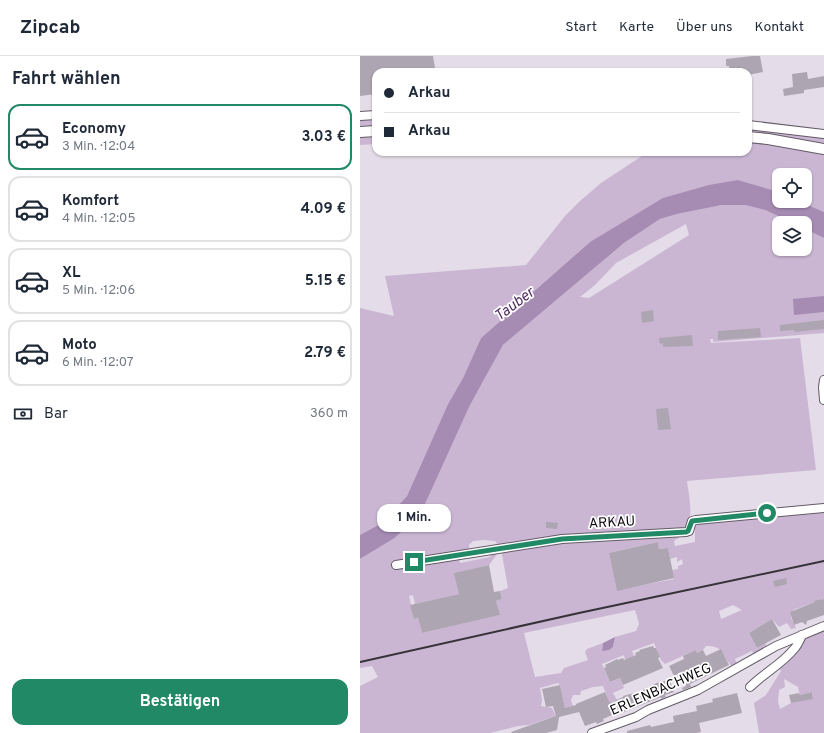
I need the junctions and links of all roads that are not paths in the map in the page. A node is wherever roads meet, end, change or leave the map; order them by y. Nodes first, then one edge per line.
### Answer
1 (372, 115) edge
2 (360, 116) edge
3 (752, 125) edge
4 (372, 131) edge
5 (360, 132) edge
6 (824, 134) edge
7 (752, 137) edge
8 (824, 149) edge
9 (824, 380) edge
10 (824, 400) edge
11 (824, 508) edge
12 (396, 565) dead end
13 (824, 626) edge
14 (802, 634) junction
15 (750, 687) dead end
16 (592, 733) edge

1 - 2 street
3 - 6 street
4 - 5 street
7 - 8 street
9 - 10 street
11 - 12 street, ARKAU
13 - 14 street, ERLENBACHWEG
14 - 15 street
14 - 16 street, ERLENBACHWEG

